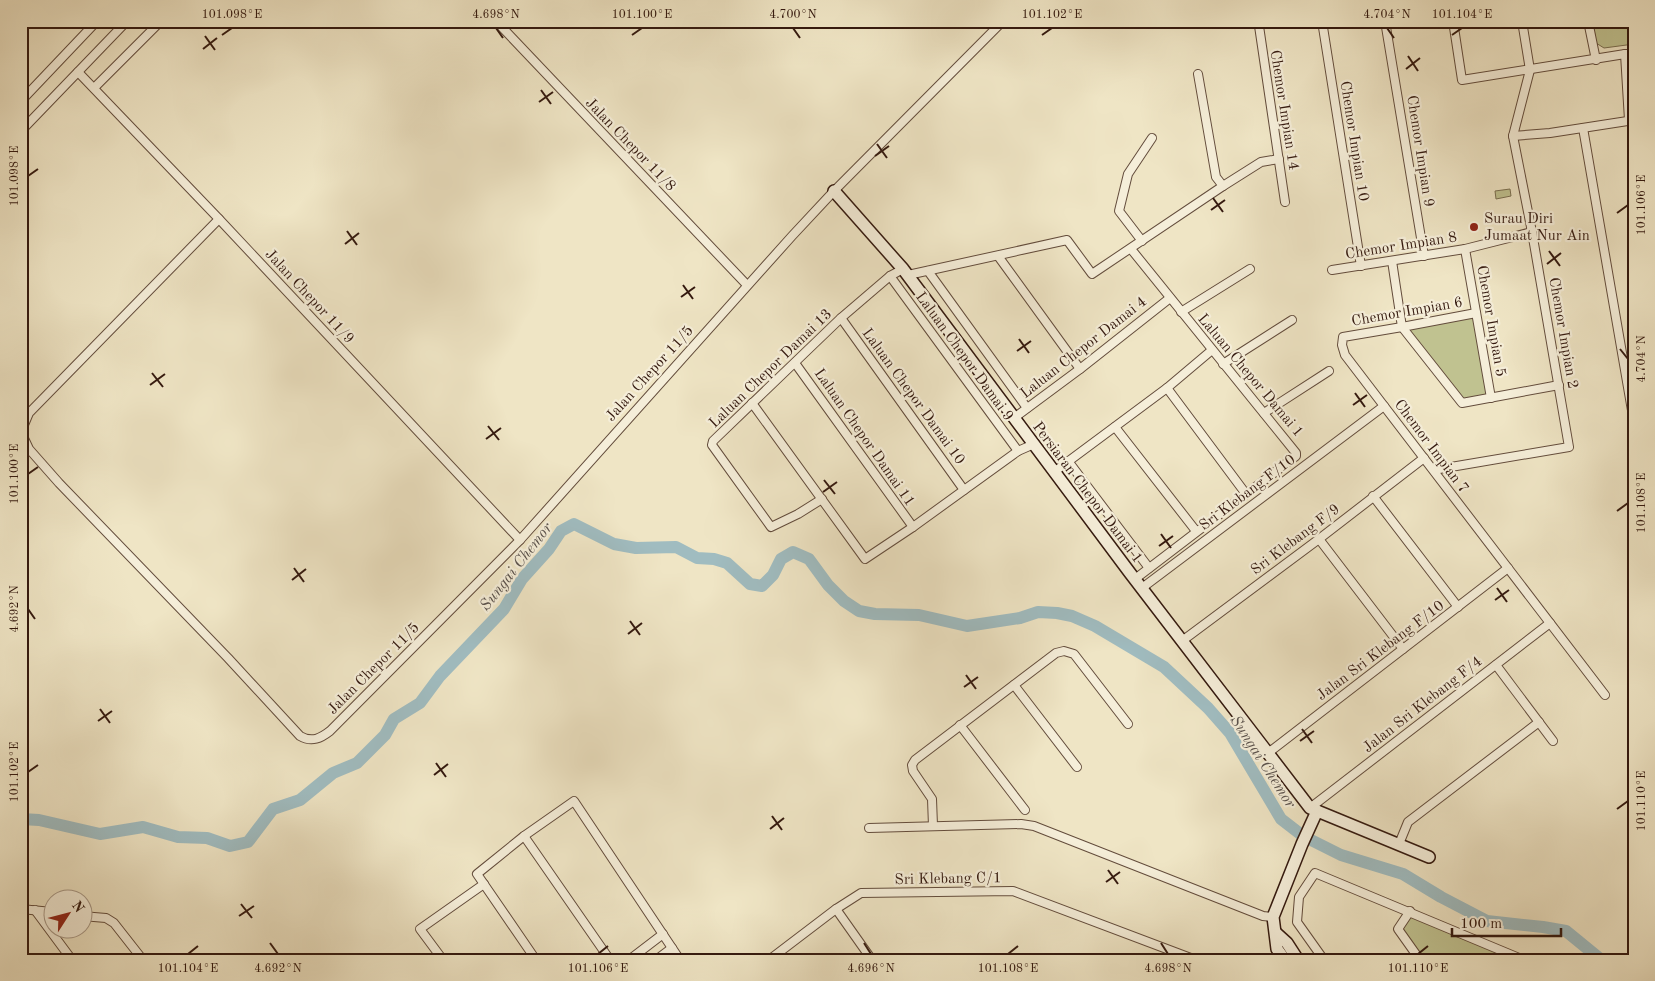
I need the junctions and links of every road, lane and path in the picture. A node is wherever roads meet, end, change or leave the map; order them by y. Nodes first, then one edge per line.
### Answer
1 (97, 21) edge
2 (127, 21) edge
3 (161, 21) edge
4 (496, 21) edge
5 (1003, 21) edge
6 (1260, 21) edge
7 (1322, 21) edge
8 (1385, 21) edge
9 (1453, 21) edge
10 (1522, 21) edge
11 (1588, 21) edge
12 (1625, 54) junction
13 (1634, 54) edge
14 (1596, 60) junction
15 (1530, 70) junction
16 (78, 72) junction
17 (1198, 74) dead end
18 (1630, 83) edge
19 (94, 88) junction
20 (21, 101) edge
21 (1631, 120) edge
22 (1583, 128) junction
23 (21, 131) edge
24 (1513, 136) junction
25 (1152, 138) dead end
26 (1279, 159) junction
27 (1223, 186) junction
28 (834, 191) junction
29 (1286, 202) dead end
30 (219, 219) junction
31 (1532, 232) junction
32 (1142, 241) junction
33 (1130, 249) junction
34 (1465, 249) junction
35 (998, 256) junction
36 (1424, 256) junction
37 (1392, 261) junction
38 (1362, 266) junction
39 (1250, 269) dead end
40 (1332, 270) dead end
41 (928, 271) junction
42 (906, 272) junction
43 (890, 276) junction
44 (747, 285) junction
45 (1170, 298) junction
46 (1181, 312) junction
47 (1476, 313) junction
48 (842, 318) junction
49 (1292, 320) dead end
50 (1402, 327) junction
51 (1343, 337) joint
52 (1212, 350) junction
53 (795, 362) junction
54 (1224, 364) junction
55 (1080, 369) junction
56 (1329, 371) dead end
57 (1559, 386) junction
58 (1167, 388) junction
59 (1631, 392) edge
60 (1492, 398) junction
61 (752, 403) junction
62 (1384, 406) junction
63 (1027, 408) junction
64 (1264, 413) junction
65 (1014, 418) junction
66 (1634, 422) edge
67 (1116, 426) junction
68 (1034, 444) junction
69 (1018, 451) junction
70 (1424, 458) junction
71 (1068, 461) junction
72 (1439, 469) dead end
73 (1054, 472) junction
74 (964, 490) junction
75 (1246, 494) junction
76 (1373, 496) junction
77 (822, 499) junction
78 (913, 527) junction
79 (1196, 532) junction
80 (1320, 539) junction
81 (520, 540) junction
82 (1149, 568) junction
83 (1508, 568) junction
84 (1139, 583) junction
85 (1458, 607) junction
86 (1550, 623) junction
87 (1182, 641) junction
88 (1403, 649) junction
89 (1496, 665) junction
90 (1014, 685) junction
91 (1605, 695) dead end
92 (1539, 722) junction
93 (1128, 724) dead end
94 (960, 726) junction
95 (1553, 741) dead end
96 (1268, 753) junction
97 (1077, 767) dead end
98 (1313, 809) junction
99 (1025, 810) dead end
100 (933, 826) junction
101 (869, 828) dead end
102 (524, 836) junction
103 (1398, 844) junction
104 (1428, 857) dead end
105 (484, 884) junction
106 (836, 908) junction
107 (21, 909) edge
108 (35, 910) junction
109 (1410, 910) junction
110 (42, 911) edge
111 (92, 917) edge
112 (1273, 917) junction
113 (1276, 933) junction
114 (663, 934) junction
115 (672, 948) junction
116 (676, 958) edge
117 (72, 960) edge
118 (143, 960) edge
119 (443, 960) edge
120 (536, 960) edge
121 (610, 960) edge
122 (629, 960) edge
123 (656, 960) edge
124 (769, 960) edge
125 (872, 960) edge
126 (1196, 960) edge
127 (1285, 960) edge
128 (1298, 960) edge
129 (1324, 960) edge
130 (1420, 960) edge
131 (1524, 960) edge

1 - 20 street
2 - 16 street
3 - 19 street
4 - 44 street, Jalan Chepor 11/8
5 - 28 street, Jalan Chepor 11/5
6 - 26 street, Chemor Impian 14
7 - 38 street, Chemor Impian 10
8 - 36 street, Chemor Impian 9
9 - 15 street
10 - 15 street
11 - 14 street
12 - 13 street
12 - 14 street
12 - 18 street
14 - 15 street
15 - 24 street
16 - 19 street, Jalan Chepor 11/9
16 - 23 street
17 - 27 street
18 - 21 street
19 - 30 street, Jalan Chepor 11/9
21 - 22 street
22 - 24 street
22 - 59 street
24 - 31 street, Chemor Impian 2
25 - 32 street
26 - 27 street
26 - 29 street, Chemor Impian 14
27 - 32 street
28 - 42 street, Persiaran Chepor Damai 1
28 - 44 street, Jalan Chepor 11/5
30 - 81 street, Jalan Chepor 11/9
30 - 81 street, Jalan Chepor 11/5
31 - 34 street, Chemor Impian 8
31 - 57 street, Chemor Impian 2
32 - 33 street
33 - 35 street
33 - 45 street, Laluan Chepor Damai 1
34 - 36 street, Chemor Impian 8
34 - 47 street, Chemor Impian 5
35 - 41 street
35 - 55 street
36 - 37 street, Chemor Impian 8
37 - 38 street, Chemor Impian 8
37 - 50 street
38 - 40 street, Chemor Impian 8
39 - 46 street
41 - 42 street
41 - 63 street
42 - 43 street, Laluan Chepor Damai 13
42 - 65 street, Persiaran Chepor Damai 1
43 - 48 street, Laluan Chepor Damai 13
43 - 69 street, Laluan Chepor Damai 9
44 - 81 street, Jalan Chepor 11/5
45 - 46 street, Laluan Chepor Damai 1
45 - 55 street, Laluan Chepor Damai 4
46 - 52 street, Laluan Chepor Damai 1
47 - 50 street, Chemor Impian 6
47 - 60 street, Chemor Impian 5
48 - 53 street, Laluan Chepor Damai 13
48 - 74 street, Laluan Chepor Damai 10
49 - 54 street
50 - 51 street, Chemor Impian 6
50 - 60 street
51 - 62 street, Chemor Impian 7
52 - 54 street, Laluan Chepor Damai 1
52 - 58 street
53 - 61 street, Laluan Chepor Damai 13
53 - 78 street, Laluan Chepor Damai 11
54 - 64 street, Laluan Chepor Damai 1
55 - 63 street, Laluan Chepor Damai 4
56 - 64 street
57 - 60 street
57 - 72 street, Chemor Impian 2
58 - 67 street
58 - 75 street
59 - 66 street
61 - 77 street
61 - 77 street, Laluan Chepor Damai 13
62 - 70 street, Chemor Impian 7
62 - 84 street, Sri Klebang F/10
63 - 65 street, Laluan Chepor Damai 4
64 - 75 street, Laluan Chepor Damai 1
65 - 68 street, Persiaran Chepor Damai 1
67 - 71 street
67 - 79 street
68 - 69 street
68 - 73 street, Persiaran Chepor Damai 1
69 - 74 street
70 - 76 street, Sri Klebang F/9
70 - 83 street, Chemor Impian 7
71 - 73 street
71 - 82 street
73 - 84 street, Persiaran Chepor Damai 1
74 - 78 street
75 - 79 street, Laluan Chepor Damai 1
76 - 80 street, Sri Klebang F/9
76 - 85 street
77 - 78 street
79 - 82 street, Laluan Chepor Damai 1
80 - 87 street, Sri Klebang F/9
80 - 88 street
82 - 84 street, Laluan Chepor Damai 1
83 - 85 street, Jalan Sri Klebang F/10
83 - 86 street, Chemor Impian 7
84 - 87 street, Persiaran Chepor Damai 1
85 - 88 street, Jalan Sri Klebang F/10
86 - 89 street, Jalan Sri Klebang F/4
86 - 91 street, Chemor Impian 7
87 - 96 street, Persiaran Chepor Damai 1
88 - 96 street, Jalan Sri Klebang F/10
89 - 92 street
89 - 98 street, Jalan Sri Klebang F/4
90 - 93 street
90 - 94 street
90 - 97 street
92 - 95 street
92 - 103 street
94 - 99 street
94 - 100 street
96 - 98 street, Persiaran Chepor Damai 1
98 - 103 street
98 - 112 street
100 - 101 street
100 - 112 street
102 - 105 street
102 - 114 street
102 - 121 street
103 - 104 street
105 - 119 street
105 - 120 street
106 - 124 street, Sri Klebang C/1
106 - 125 street
106 - 126 street, Sri Klebang C/1
107 - 108 street
108 - 110 street
108 - 117 street
109 - 129 street
109 - 130 street
109 - 131 street
111 - 118 street
112 - 113 street
113 - 127 street
113 - 128 street
114 - 115 street
114 - 122 street
115 - 116 street
115 - 123 street

